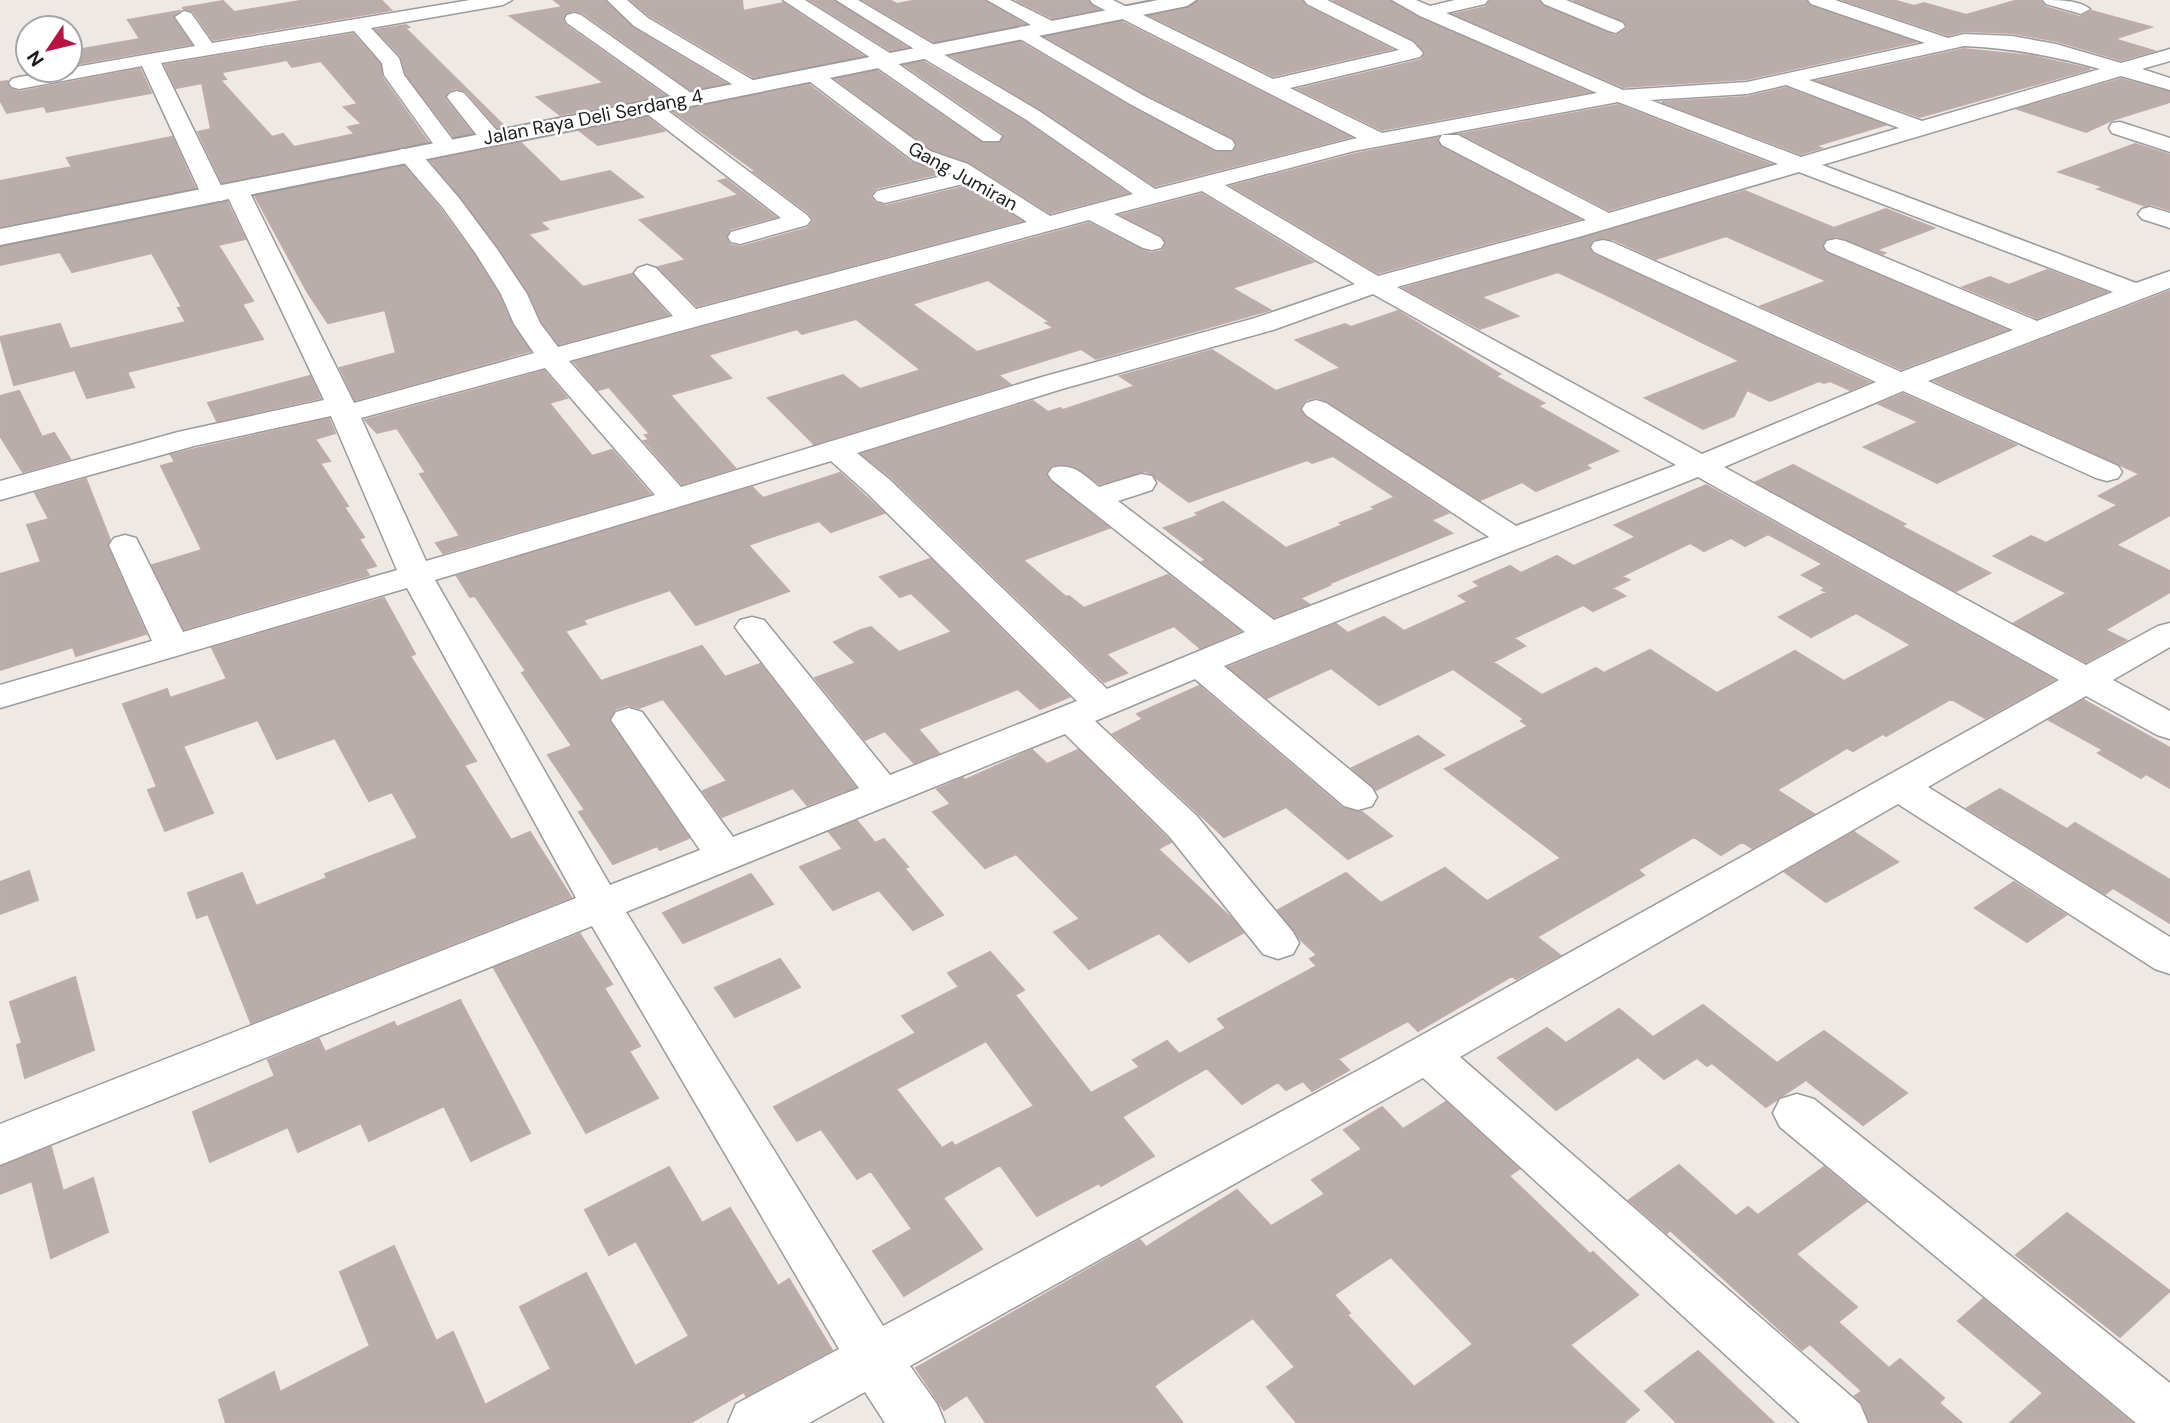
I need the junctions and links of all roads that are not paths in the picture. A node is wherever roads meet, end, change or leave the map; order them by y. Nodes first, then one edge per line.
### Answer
1 (503, 0) edge
2 (616, 0) edge
3 (792, 0) edge
4 (845, 0) edge
5 (996, 0) edge
6 (1099, 0) edge
7 (1314, 0) edge
8 (1401, 0) edge
9 (1479, 0) edge
10 (1550, 0) edge
11 (1817, 0) edge
12 (2052, 0) edge
13 (1180, 1) edge
14 (461, 3) edge
15 (338, 8) dead end
16 (2081, 9) dead end
17 (1123, 12) junction
18 (1427, 12) junction
19 (184, 17) dead end
20 (636, 18) junction
21 (2013, 23) dead end
22 (354, 24) junction
23 (1047, 26) junction
24 (1616, 27) dead end
25 (1022, 32) junction
26 (1954, 41) junction
27 (207, 49) junction
28 (927, 51) junction
29 (2170, 55) edge
30 (149, 59) junction
31 (883, 60) junction
32 (2121, 69) junction
33 (84, 71) edge
34 (812, 74) junction
35 (1790, 80) junction
36 (2170, 84) edge
37 (749, 86) junction
38 (1271, 86) junction
39 (1620, 96) junction
40 (457, 97) dead end
41 (687, 99) junction
42 (649, 106) junction
43 (2120, 128) dead end
44 (1922, 129) junction
45 (991, 136) dead end
46 (491, 138) junction
47 (1379, 140) junction
48 (1450, 140) dead end
49 (1224, 145) dead end
50 (2170, 145) edge
51 (447, 147) junction
52 (409, 155) junction
53 (1797, 165) junction
54 (970, 176) junction
55 (1206, 183) junction
56 (225, 193) junction
57 (885, 197) dead end
58 (1152, 197) junction
59 (1094, 213) junction
60 (1049, 225) junction
61 (1605, 234) junction
62 (0, 237) edge
63 (740, 237) dead end
64 (1152, 243) dead end
65 (1836, 246) dead end
66 (648, 273) dead end
67 (2161, 283) edge
68 (1375, 285) junction
69 (691, 319) junction
70 (2036, 330) junction
71 (552, 357) junction
72 (1902, 381) junction
73 (1316, 409) dead end
74 (343, 410) junction
75 (836, 450) junction
76 (1702, 465) junction
77 (2107, 472) dead end
78 (1063, 474) dead end
79 (1141, 483) dead end
80 (0, 491) edge
81 (675, 499) junction
82 (1095, 499) junction
83 (1514, 539) junction
84 (125, 545) dead end
85 (415, 575) junction
86 (752, 627) dead end
87 (2170, 633) edge
88 (1270, 634) junction
89 (173, 646) junction
90 (1200, 665) junction
91 (2085, 681) junction
92 (0, 697) edge
93 (1085, 711) junction
94 (629, 720) dead end
95 (2170, 727) edge
96 (1899, 787) junction
97 (883, 792) junction
98 (1358, 797) dead end
99 (725, 855) junction
100 (601, 905) junction
101 (1278, 943) dead end
102 (2170, 958) edge
103 (1426, 1054) junction
104 (1797, 1113) dead end
105 (0, 1145) edge
106 (873, 1358) junction
107 (2170, 1417) edge
108 (756, 1423) edge
109 (917, 1423) edge
110 (1840, 1423) edge

1 - 14 street
2 - 20 street
3 - 31 street
4 - 28 street
5 - 23 street
6 - 17 street
7 - 38 street
8 - 18 street
9 - 18 street
10 - 24 street
11 - 26 street
12 - 16 street
13 - 17 street, Jalan Raya Deli Serdang 4
14 - 22 street
15 - 22 street
17 - 23 street, Jalan Raya Deli Serdang 4
17 - 38 street
18 - 39 street
19 - 27 street
20 - 37 street
20 - 41 street
21 - 26 street
22 - 27 street
22 - 51 street
23 - 25 street, Jalan Raya Deli Serdang 4
25 - 28 street, Jalan Raya Deli Serdang 4
25 - 49 street
26 - 32 street
26 - 35 street
27 - 30 street
28 - 31 street, Jalan Raya Deli Serdang 4
28 - 58 street
29 - 32 street
30 - 33 street
30 - 56 street
31 - 34 street, Jalan Raya Deli Serdang 4
31 - 45 street
32 - 36 street
32 - 44 street
34 - 37 street, Jalan Raya Deli Serdang 4
34 - 54 street, Gang Jumiran
35 - 39 street
35 - 44 street
37 - 41 street, Jalan Raya Deli Serdang 4
38 - 47 street
39 - 47 street
39 - 53 street
40 - 46 street
41 - 42 street, Jalan Raya Deli Serdang 4
42 - 46 street, Jalan Raya Deli Serdang 4
42 - 63 street
43 - 50 street
44 - 53 street
46 - 51 street, Jalan Raya Deli Serdang 4
47 - 55 street
48 - 61 street
51 - 52 street, Jalan Raya Deli Serdang 4
52 - 56 street, Jalan Raya Deli Serdang 4
52 - 71 street
53 - 61 street
53 - 67 street
54 - 57 street
54 - 60 street, Gang Jumiran
55 - 58 street
55 - 68 street
56 - 62 street, Jalan Raya Deli Serdang 4
56 - 74 street
58 - 59 street
59 - 60 street
59 - 64 street
60 - 69 street
61 - 68 street
61 - 72 street
65 - 70 street
66 - 69 street
67 - 70 street
68 - 75 street
68 - 76 street
69 - 71 street
70 - 72 street
71 - 74 street
71 - 81 street
72 - 76 street
72 - 77 street
73 - 83 street
74 - 80 street
74 - 85 street
75 - 81 street
75 - 93 street
76 - 83 street
76 - 91 street
78 - 82 street
79 - 82 street
81 - 85 street
82 - 88 street
83 - 88 street
84 - 89 street
85 - 89 street
85 - 100 street
86 - 97 street
87 - 91 street
88 - 90 street
89 - 92 street
90 - 93 street
90 - 98 street
91 - 95 street
91 - 96 street
93 - 97 street
93 - 101 street
94 - 99 street
96 - 102 street
96 - 103 street
97 - 99 street
99 - 100 street
100 - 105 street
100 - 106 street
103 - 106 street
103 - 110 street
104 - 107 street
106 - 108 street
106 - 109 street

